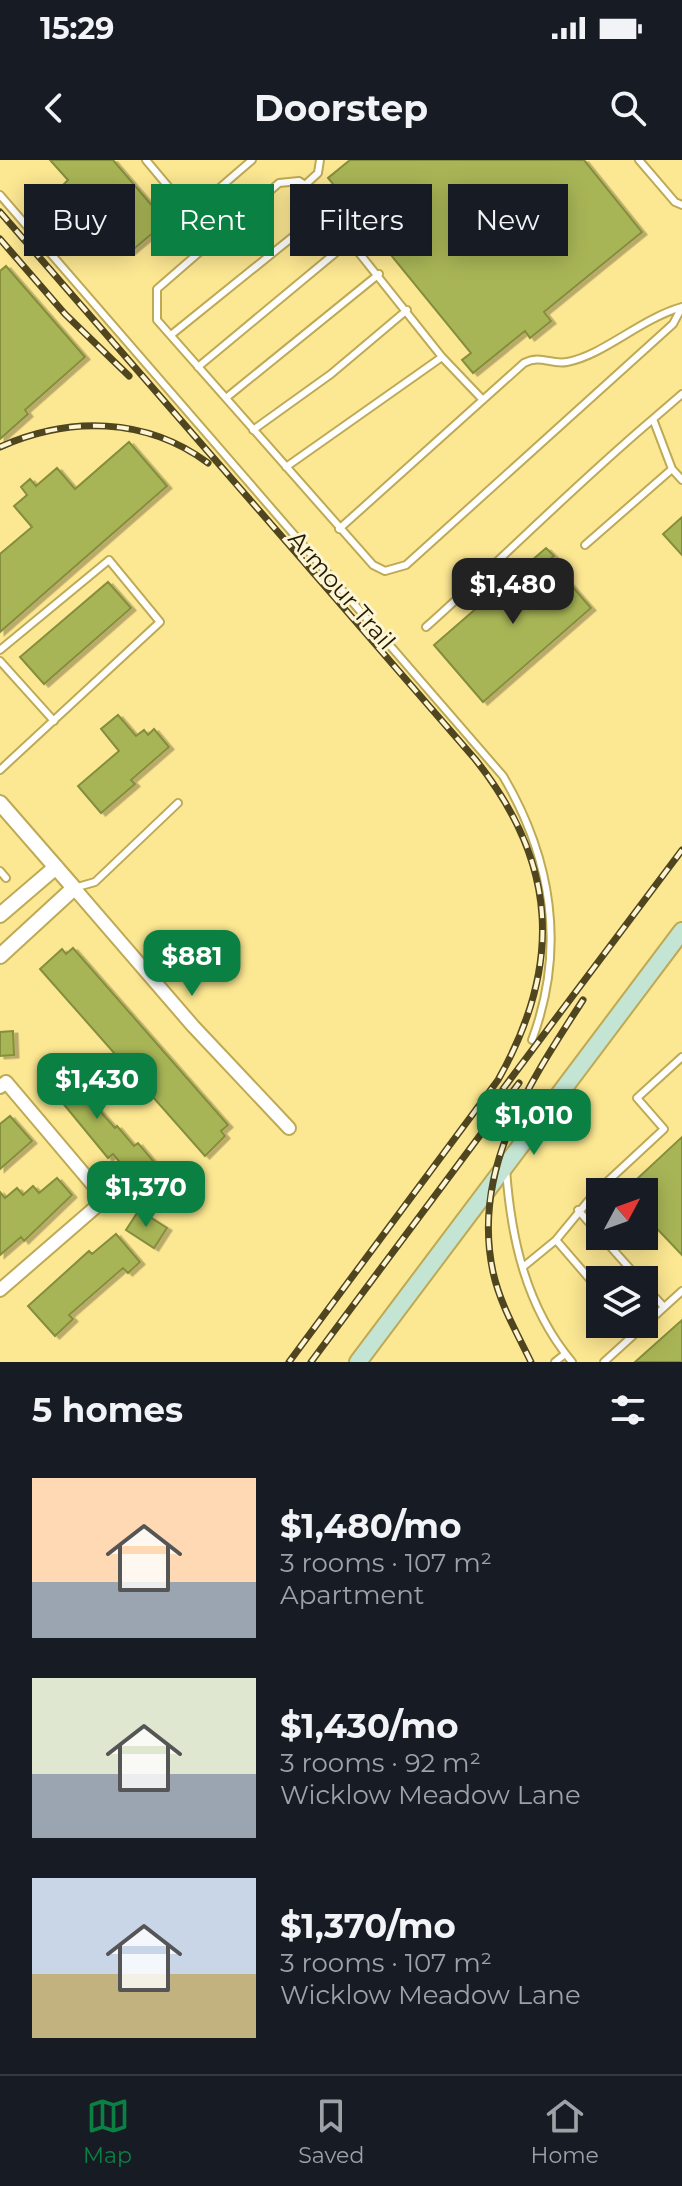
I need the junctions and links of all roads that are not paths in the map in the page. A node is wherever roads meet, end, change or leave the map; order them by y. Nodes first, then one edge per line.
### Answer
1 (146, 160) edge
2 (252, 160) edge
3 (320, 160) edge
4 (639, 160) edge
5 (304, 184) edge
6 (306, 184) edge
7 (0, 195) edge
8 (682, 205) edge
9 (290, 239) edge
10 (332, 256) edge
11 (364, 256) edge
12 (379, 274) junction
13 (682, 307) edge
14 (407, 310) junction
15 (171, 335) junction
16 (442, 357) junction
17 (198, 367) junction
18 (682, 394) edge
19 (226, 398) junction
20 (482, 399) junction
21 (653, 419) junction
22 (253, 430) junction
23 (286, 467) junction
24 (672, 469) junction
25 (682, 480) edge
26 (339, 529) junction
27 (585, 545) dead end
28 (426, 627) dead end
29 (0, 650) edge
30 (0, 661) edge
31 (54, 721) junction
32 (0, 770) edge
33 (0, 803) edge
34 (178, 803) dead end
35 (56, 867) junction
36 (0, 871) edge
37 (6, 878) dead end
38 (74, 888) junction
39 (0, 915) edge
40 (682, 931) edge
41 (0, 956) edge
42 (532, 1040) dead end
43 (682, 1057) edge
44 (3, 1085) edge
45 (289, 1128) dead end
46 (506, 1162) junction
47 (578, 1210) junction
48 (586, 1219) edge
49 (556, 1240) junction
50 (613, 1250) edge
51 (627, 1266) edge
52 (523, 1267) junction
53 (586, 1275) edge
54 (0, 1290) edge
55 (682, 1291) edge
56 (658, 1300) edge
57 (664, 1307) junction
58 (658, 1313) edge
59 (631, 1338) edge
60 (565, 1354) junction
61 (358, 1362) edge
62 (555, 1362) edge
63 (572, 1362) edge
64 (604, 1362) edge

1 - 2 lane
3 - 6 lane
4 - 8 lane
5 - 15 lane
7 - 42 lane, Armour Trail
9 - 15 lane
10 - 17 lane
11 - 12 lane
12 - 14 lane
12 - 19 lane
13 - 20 lane
13 - 26 lane
14 - 16 lane
14 - 22 lane
15 - 17 lane
16 - 20 lane
16 - 23 lane
17 - 19 lane
18 - 21 lane
19 - 22 lane
20 - 26 lane
21 - 24 lane
21 - 28 lane
22 - 23 lane
23 - 26 lane
24 - 25 lane
24 - 27 lane
29 - 31 lane
30 - 31 lane
31 - 32 lane
33 - 35 street
34 - 38 lane
35 - 38 street
35 - 39 street
36 - 37 lane
38 - 41 street
38 - 45 street
40 - 46 main road
43 - 47 lane
44 - 54 street
46 - 52 lane
46 - 61 main road
47 - 48 lane
47 - 49 lane
49 - 52 lane
49 - 53 lane
50 - 51 lane
52 - 60 lane
55 - 57 lane
56 - 57 lane
57 - 58 lane
59 - 64 lane
60 - 62 lane
60 - 63 lane

